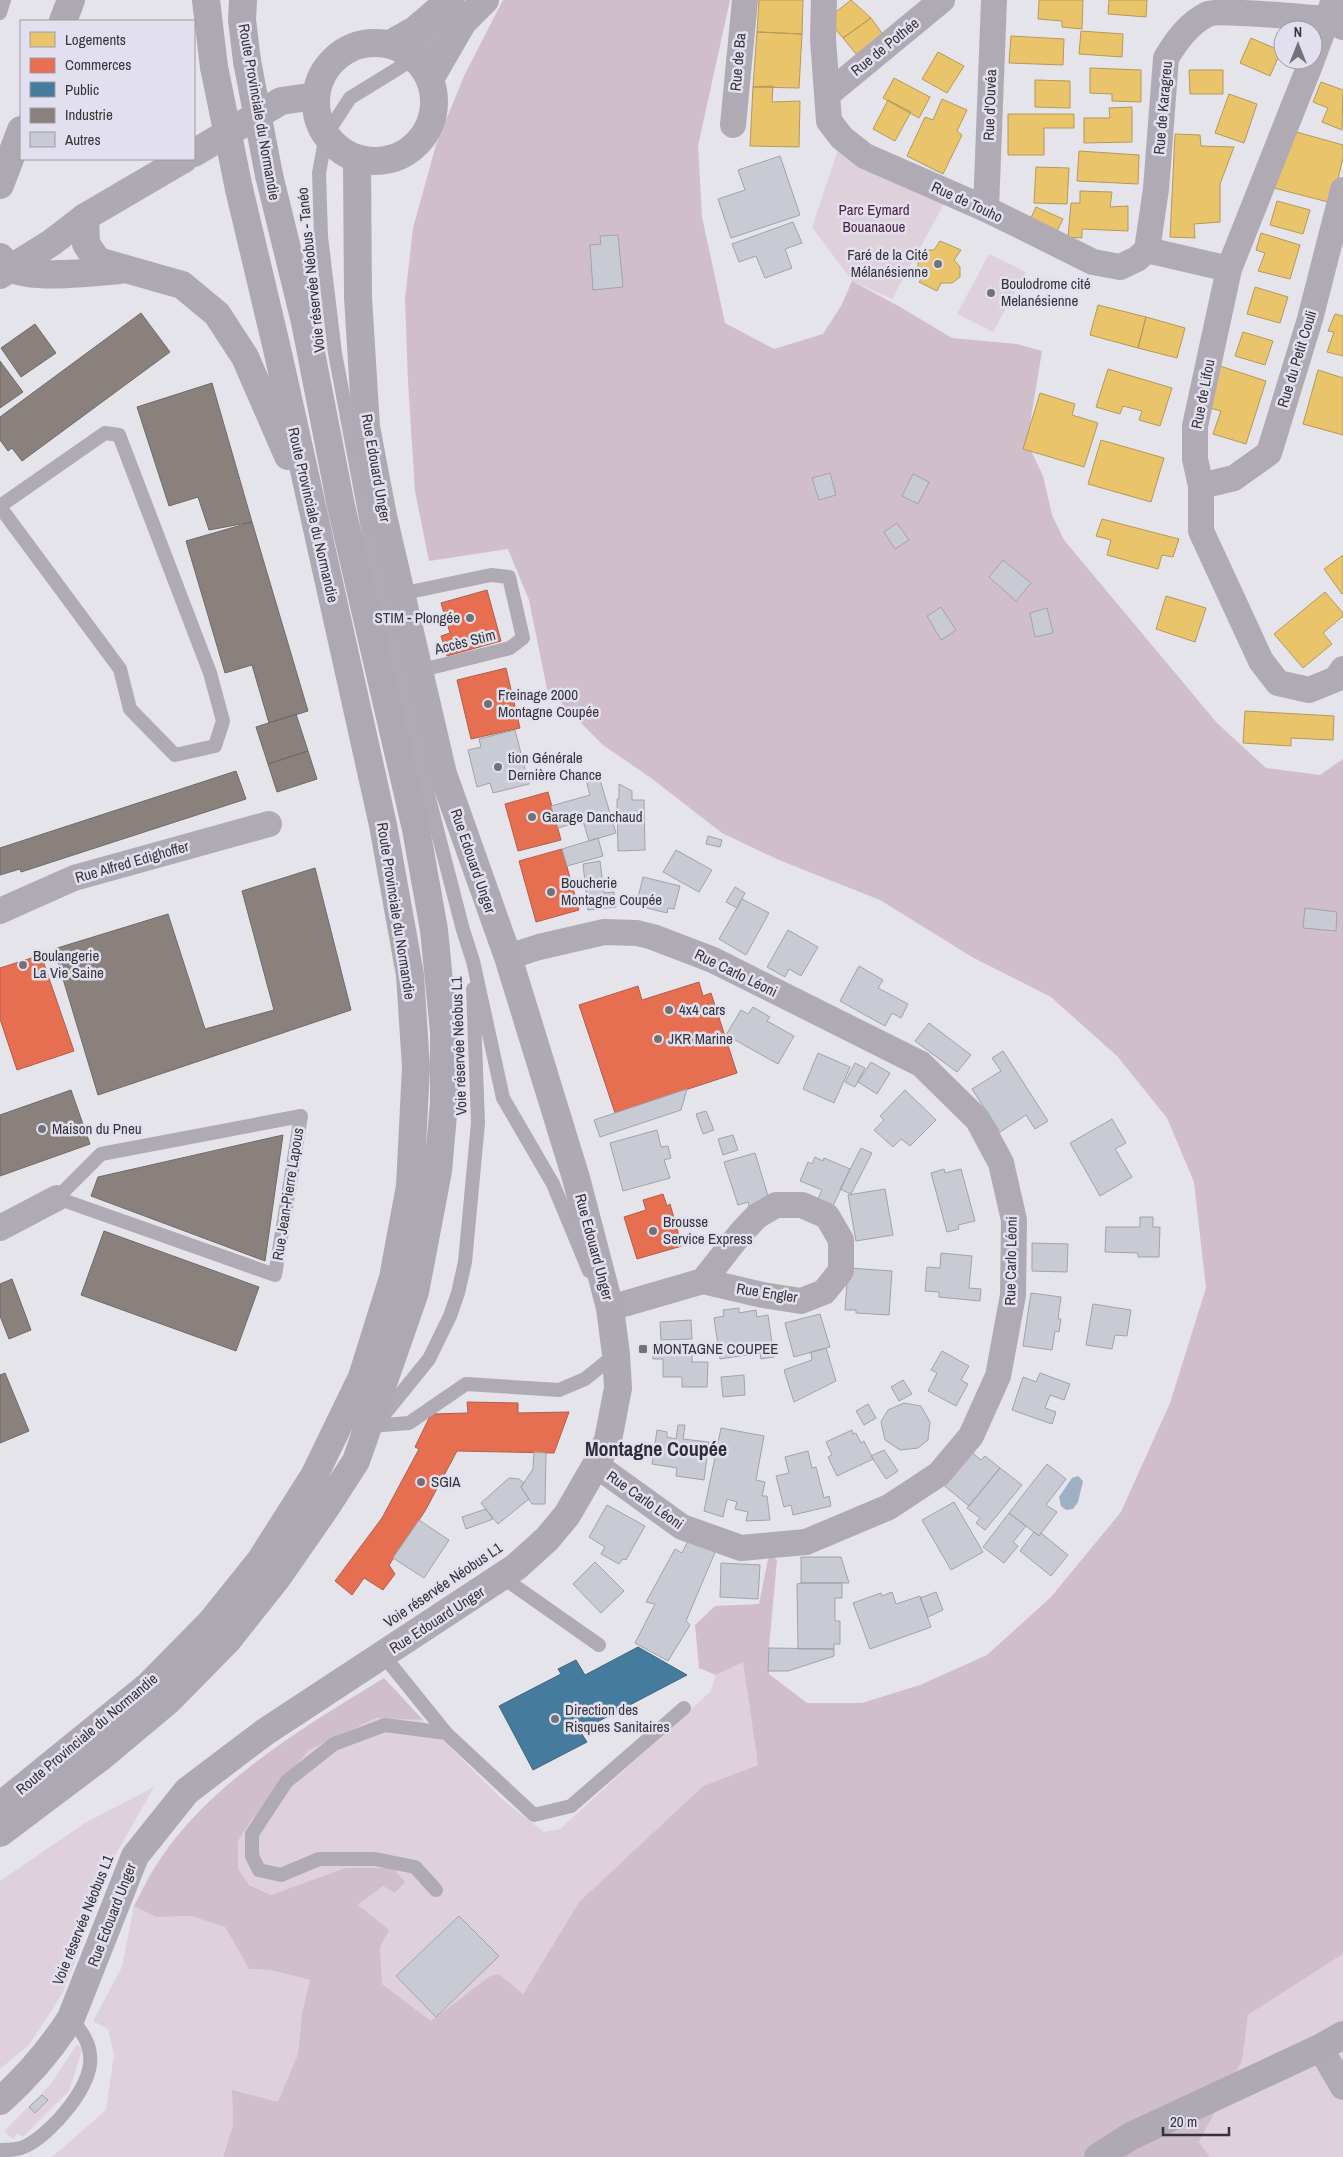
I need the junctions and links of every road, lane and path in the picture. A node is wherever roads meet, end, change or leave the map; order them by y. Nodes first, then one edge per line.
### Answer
1 (4, 0) edge
2 (71, 0) edge
3 (206, 0) edge
4 (450, 0) edge
5 (468, 0) edge
6 (485, 0) edge
7 (745, 0) edge
8 (824, 0) edge
9 (942, 0) edge
10 (994, 0) edge
11 (243, 7) edge
12 (0, 13) edge
13 (1335, 15) edge
14 (63, 20) edge
15 (1323, 38) edge
16 (390, 44) junction
17 (423, 68) junction
18 (1308, 70) edge
19 (828, 94) junction
20 (316, 96) junction
21 (733, 125) dead end
22 (20, 133) edge
23 (326, 135) junction
24 (195, 152) edge
25 (357, 159) junction
26 (182, 160) edge
27 (0, 185) edge
28 (1343, 190) edge
29 (986, 209) junction
30 (85, 217) junction
31 (1147, 250) junction
32 (4, 267) edge
33 (1229, 269) junction
34 (132, 270) junction
35 (1201, 486) junction
36 (0, 507) edge
37 (316, 530) junction
38 (400, 594) junction
39 (1343, 669) edge
40 (418, 671) junction
41 (269, 824) dead end
42 (0, 911) edge
43 (508, 958) junction
44 (473, 961) junction
45 (57, 1198) junction
46 (0, 1228) edge
47 (703, 1281) junction
48 (610, 1308) junction
49 (612, 1358) junction
50 (372, 1426) junction
51 (596, 1465) junction
52 (502, 1577) junction
53 (599, 1645) dead end
54 (383, 1655) junction
55 (684, 1708) dead end
56 (446, 1733) junction
57 (0, 1806) edge
58 (0, 1833) edge
59 (436, 1890) dead end
60 (71, 2018) junction
61 (1332, 2041) edge
62 (0, 2087) edge
63 (1343, 2087) edge
64 (0, 2101) edge
65 (0, 2150) edge
66 (1098, 2157) edge

1 - 12 lane
2 - 14 highway
3 - 37 highway, Route Provinciale du Normandie, bridge
4 - 16 street
5 - 17 lane
6 - 17 street
7 - 21 street, Rue de Ba
8 - 19 street, Rue de Touho
9 - 19 street, Rue de Pothée
10 - 29 street, Rue d'Ouvéa
11 - 50 highway, Route Provinciale du Normandie, bridge
13 - 15 street, Rue de Lifou
13 - 31 street, Rue de Karagreu
16 - 17 street
16 - 20 street
17 - 23 lane, Voie réservée Néobus - Tanéo
17 - 25 street
18 - 33 street, Rue de Lifou
19 - 29 street, Rue de Touho
20 - 23 street
20 - 24 street
22 - 27 highway
23 - 25 street
23 - 44 lane, Voie réservée Néobus - Tanéo
25 - 38 street, Rue Edouard Unger
26 - 30 street
28 - 35 street, Rue du Petit Couli
29 - 31 street, Rue de Touho
30 - 32 street
30 - 34 highway
31 - 33 street
32 - 34 highway
33 - 35 street, Rue de Lifou
34 - 37 highway
35 - 39 street, Rue de Lifou
36 - 36 lane
37 - 57 highway, Route Provinciale du Normandie
38 - 40 street, Rue Edouard Unger
38 - 40 lane, Accès Stim
40 - 43 street, Rue Edouard Unger
41 - 42 street, Rue Alfred Edighoffer
43 - 48 street, Rue Edouard Unger
43 - 51 street, Rue Carlo Léoni
44 - 49 lane, Voie réservée Néobus L1
44 - 50 lane, Voie réservée Néobus L1
45 - 45 lane, Rue Jean-Pierre Lapous
45 - 46 street, Rue Jean-Pierre Lapous
47 - 47 street, Rue Engler
47 - 48 street, Rue Engler
48 - 49 street, Rue Edouard Unger
49 - 50 lane
49 - 51 street, Rue Edouard Unger
49 - 62 lane, Voie réservée Néobus L1
50 - 58 highway, Route Provinciale du Normandie
51 - 52 street, Rue Edouard Unger
52 - 53 lane
52 - 54 street, Rue Edouard Unger
54 - 56 lane
54 - 60 street, Rue Edouard Unger
55 - 56 lane
56 - 59 lane
60 - 64 street, Rue Edouard Unger
60 - 65 lane
61 - 63 street
61 - 66 street

